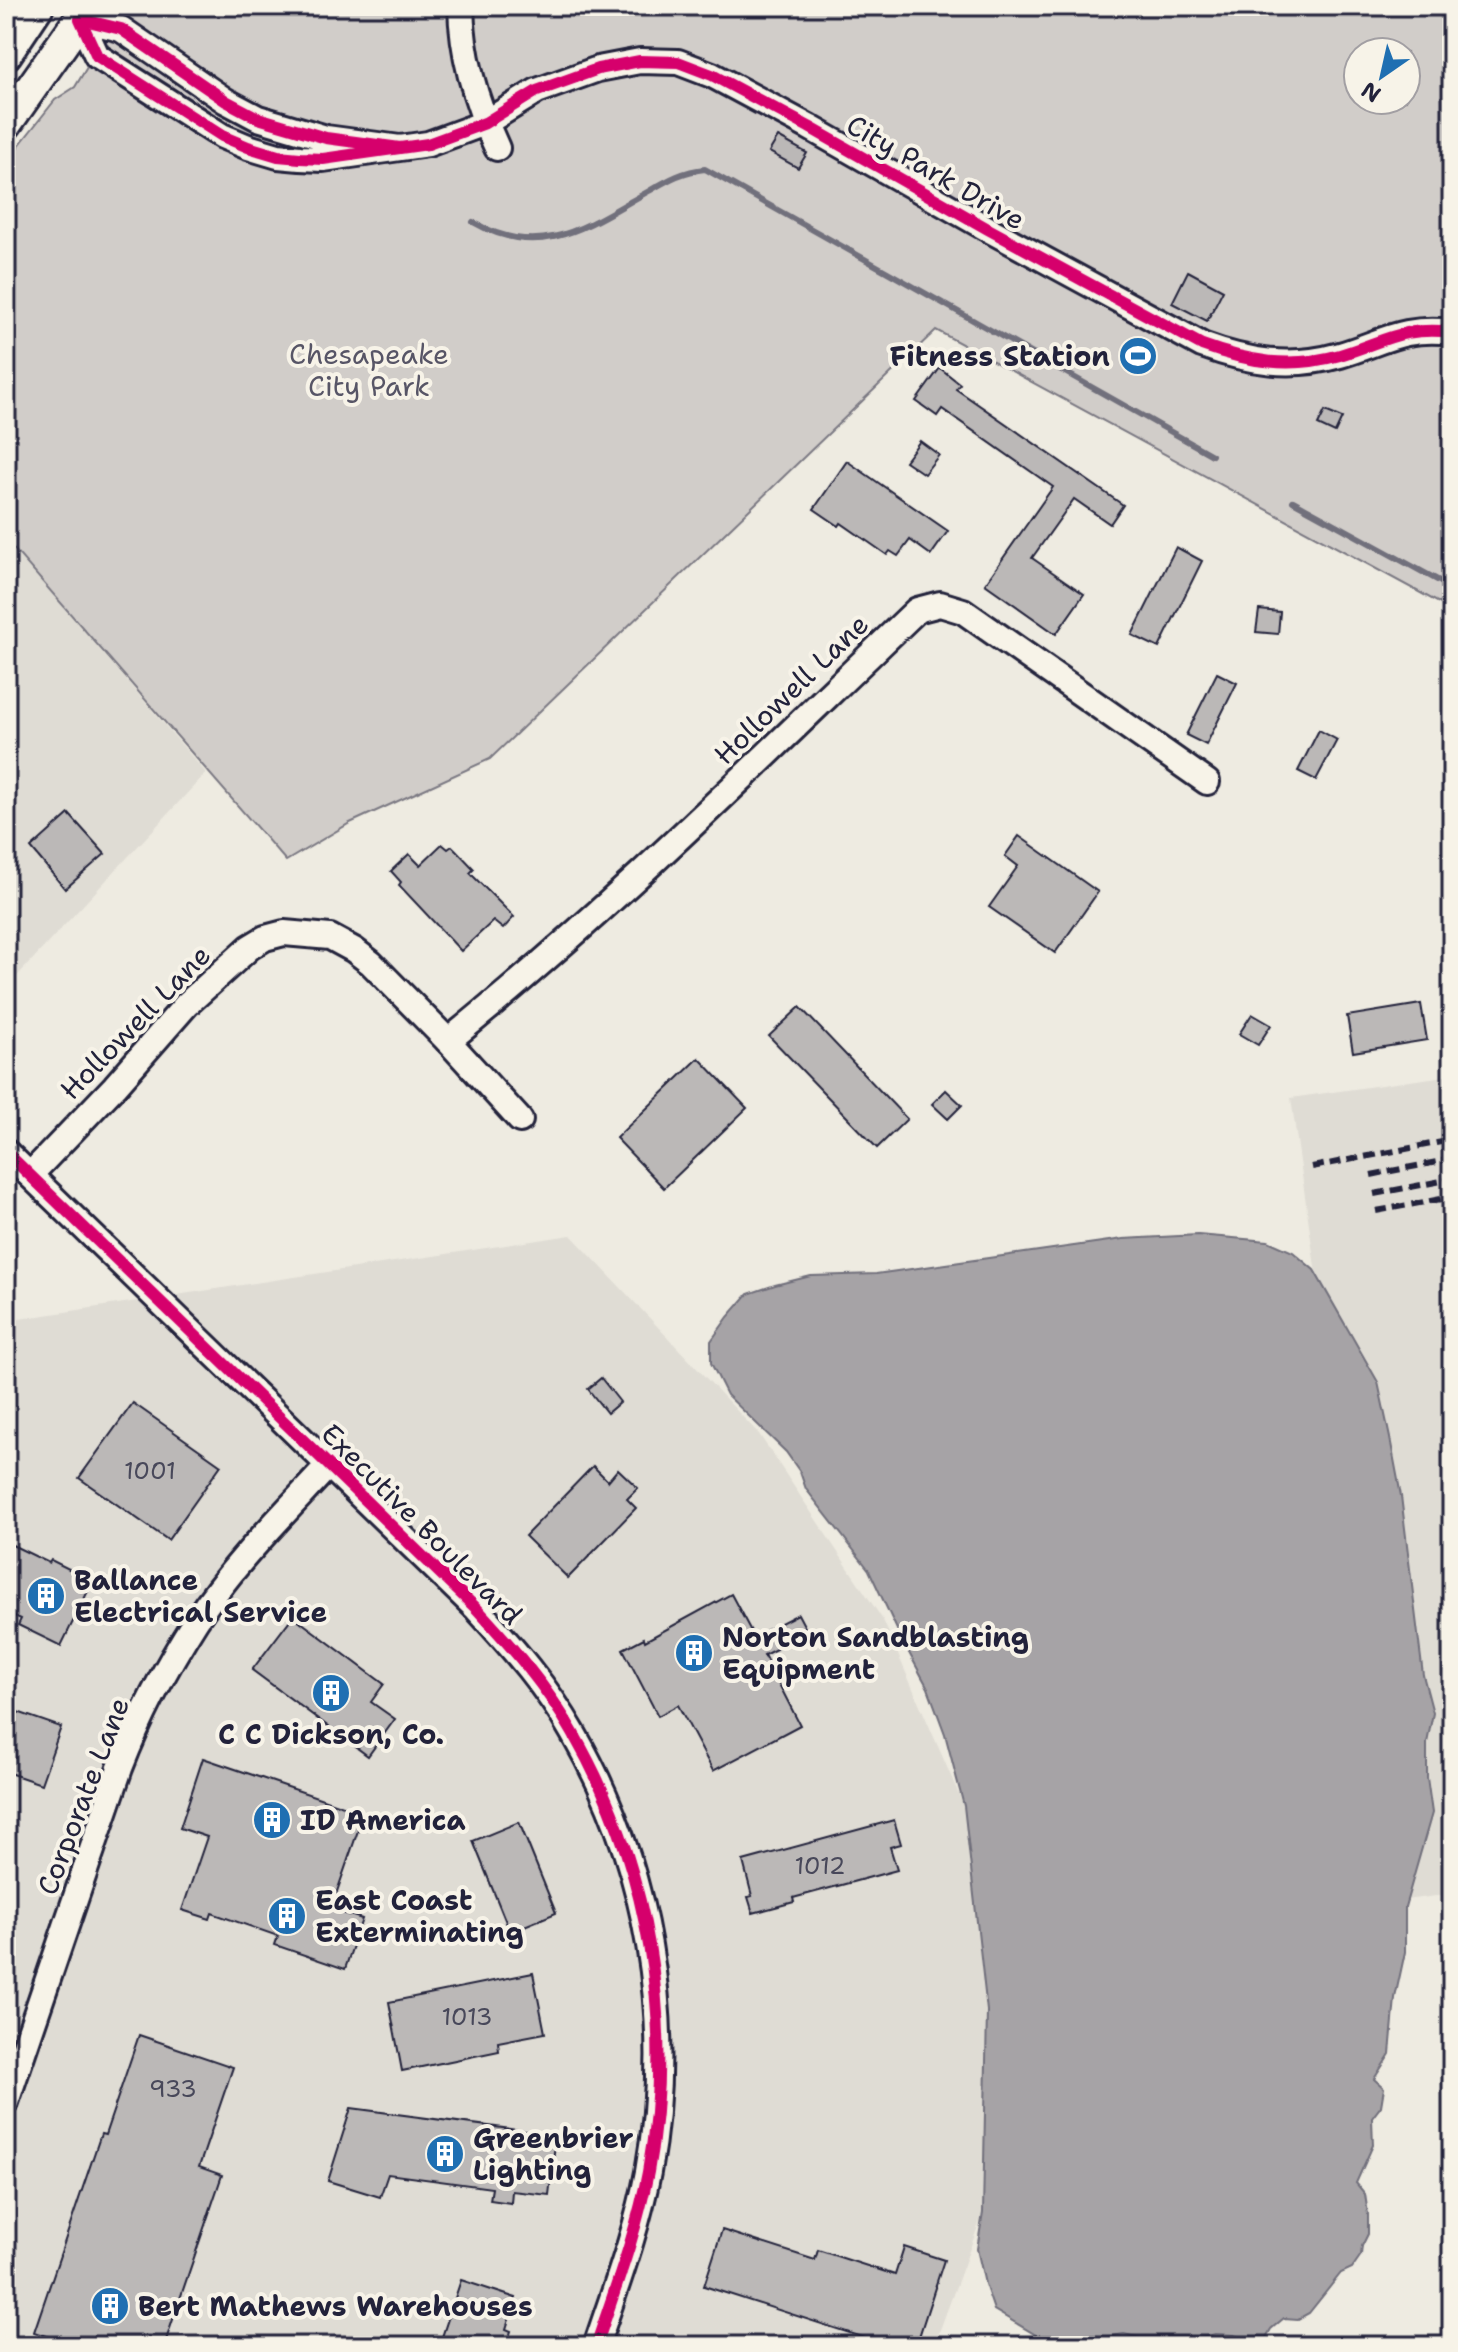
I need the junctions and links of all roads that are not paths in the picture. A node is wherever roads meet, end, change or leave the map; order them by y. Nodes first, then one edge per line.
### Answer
1 (38, 6) edge
2 (461, 6) edge
3 (77, 10) edge
4 (6, 54) edge
5 (485, 123) junction
6 (6, 124) edge
7 (400, 148) junction
8 (497, 148) dead end
9 (1452, 332) edge
10 (1207, 782) dead end
11 (448, 1041) junction
12 (520, 1120) dead end
13 (6, 1152) edge
14 (30, 1175) junction
15 (329, 1465) junction
16 (6, 2102) edge
17 (596, 2346) edge

1 - 4 main road
2 - 5 street
3 - 6 main road
3 - 7 street, City Park Drive
3 - 7 street, City Park Drive
5 - 7 street, City Park Drive
5 - 8 street
5 - 9 street, City Park Drive
10 - 11 street, Hollowell Lane
11 - 12 street, Hollowell Lane
11 - 14 street, Hollowell Lane
13 - 14 street, Executive Boulevard
14 - 15 street, Executive Boulevard
15 - 16 street, Corporate Lane
15 - 17 street, Executive Boulevard

